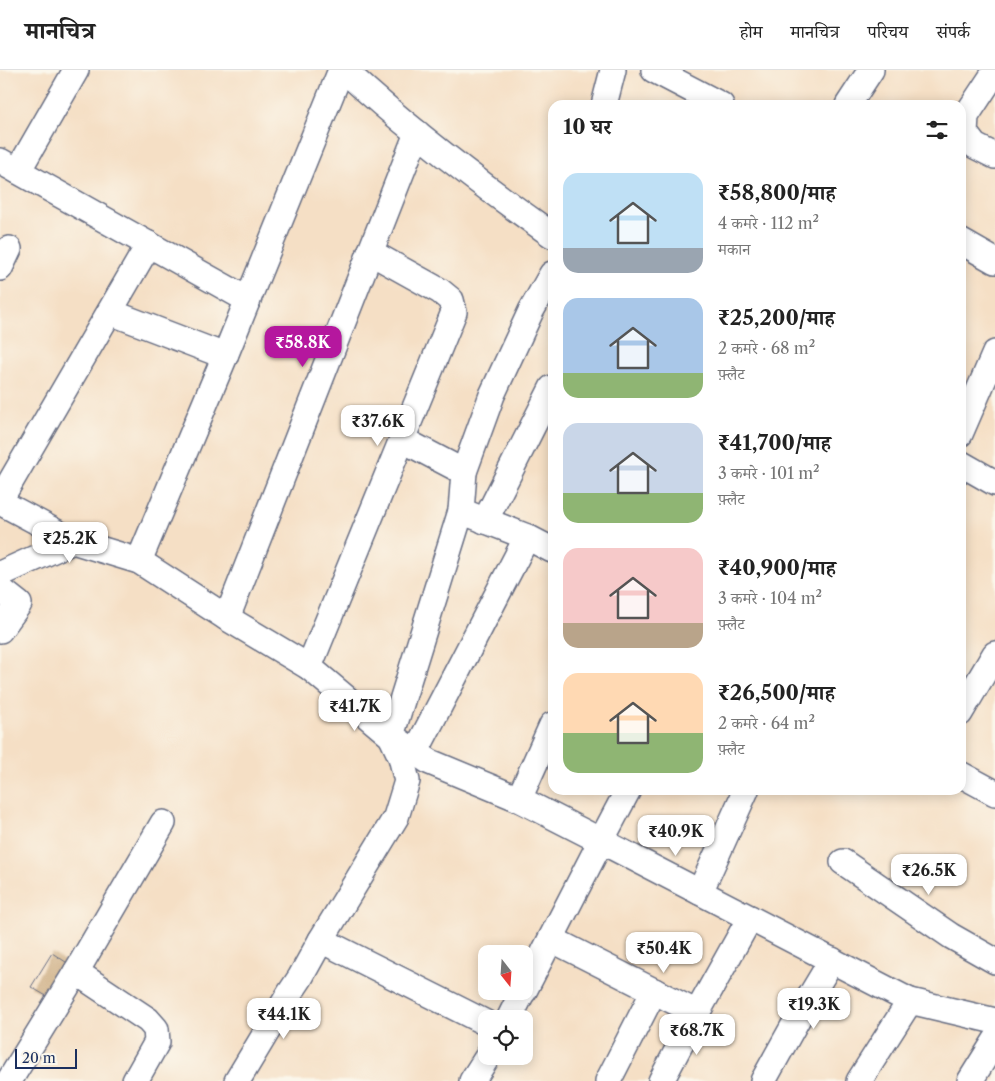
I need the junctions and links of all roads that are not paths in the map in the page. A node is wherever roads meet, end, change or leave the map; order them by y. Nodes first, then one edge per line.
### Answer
1 (76, 70) edge
2 (342, 70) edge
3 (612, 70) edge
4 (654, 70) edge
5 (995, 72) edge
6 (860, 73) edge
7 (605, 100) edge
8 (711, 100) edge
9 (850, 100) edge
10 (966, 116) edge
11 (417, 133) junction
12 (966, 134) edge
13 (995, 156) edge
14 (9, 166) edge
15 (548, 232) edge
16 (149, 244) junction
17 (966, 244) edge
18 (370, 252) junction
19 (995, 261) edge
20 (548, 281) edge
21 (248, 300) junction
22 (110, 312) junction
23 (995, 353) edge
24 (225, 356) junction
25 (548, 396) edge
26 (966, 420) edge
27 (403, 440) junction
28 (966, 466) edge
29 (464, 472) junction
30 (995, 483) edge
31 (0, 501) edge
32 (461, 511) junction
33 (485, 521) junction
34 (527, 537) junction
35 (73, 541) junction
36 (548, 548) edge
37 (139, 561) junction
38 (0, 574) edge
39 (0, 589) edge
40 (226, 618) junction
41 (0, 630) edge
42 (995, 654) edge
43 (309, 667) junction
44 (966, 703) edge
45 (548, 734) edge
46 (391, 736) junction
47 (423, 757) junction
48 (966, 777) edge
49 (407, 781) junction
50 (995, 793) edge
51 (625, 795) edge
52 (744, 795) edge
53 (519, 799) junction
54 (163, 823) dead end
55 (601, 841) junction
56 (843, 862) dead end
57 (700, 892) junction
58 (750, 918) junction
59 (550, 939) junction
60 (321, 940) junction
61 (832, 960) junction
62 (995, 961) edge
63 (76, 972) junction
64 (533, 973) edge
65 (654, 992) junction
66 (910, 1001) junction
67 (697, 1013) junction
68 (478, 1020) edge
69 (995, 1021) edge
70 (995, 1041) edge
71 (482, 1065) edge
72 (9, 1081) edge
73 (134, 1081) edge
74 (237, 1081) edge
75 (472, 1081) edge
76 (608, 1081) edge
77 (661, 1081) edge
78 (763, 1081) edge
79 (859, 1081) edge
80 (970, 1081) edge

1 - 14 street
2 - 11 street
2 - 21 street
3 - 7 street
4 - 8 street
5 - 10 street
6 - 9 street
11 - 15 street
11 - 18 street
12 - 13 street
14 - 16 street
16 - 21 street
16 - 22 street
17 - 19 street
18 - 27 street
18 - 40 street
20 - 29 street
21 - 24 street
22 - 24 street
22 - 31 street
23 - 26 street
24 - 37 street
25 - 33 street
27 - 29 street
27 - 43 street
28 - 30 street
29 - 32 street
31 - 35 street
32 - 33 street
32 - 46 street
33 - 34 street
34 - 36 street
34 - 47 street
35 - 37 street
35 - 38 street
37 - 40 street
39 - 41 street
40 - 43 street
42 - 44 street
43 - 46 street
45 - 53 street
46 - 47 street
46 - 49 street
47 - 49 street
47 - 53 street
48 - 50 street
49 - 60 street
51 - 55 street
52 - 57 street
53 - 55 street
54 - 63 street
55 - 57 street
55 - 59 street
56 - 62 street
57 - 58 street
58 - 61 street
58 - 67 street
59 - 64 street
59 - 65 street
60 - 68 street
60 - 74 street
61 - 66 street
61 - 78 street
63 - 72 street
63 - 73 street
65 - 67 street
65 - 76 street
66 - 69 street
66 - 79 street
67 - 77 street
70 - 80 street
71 - 75 street

